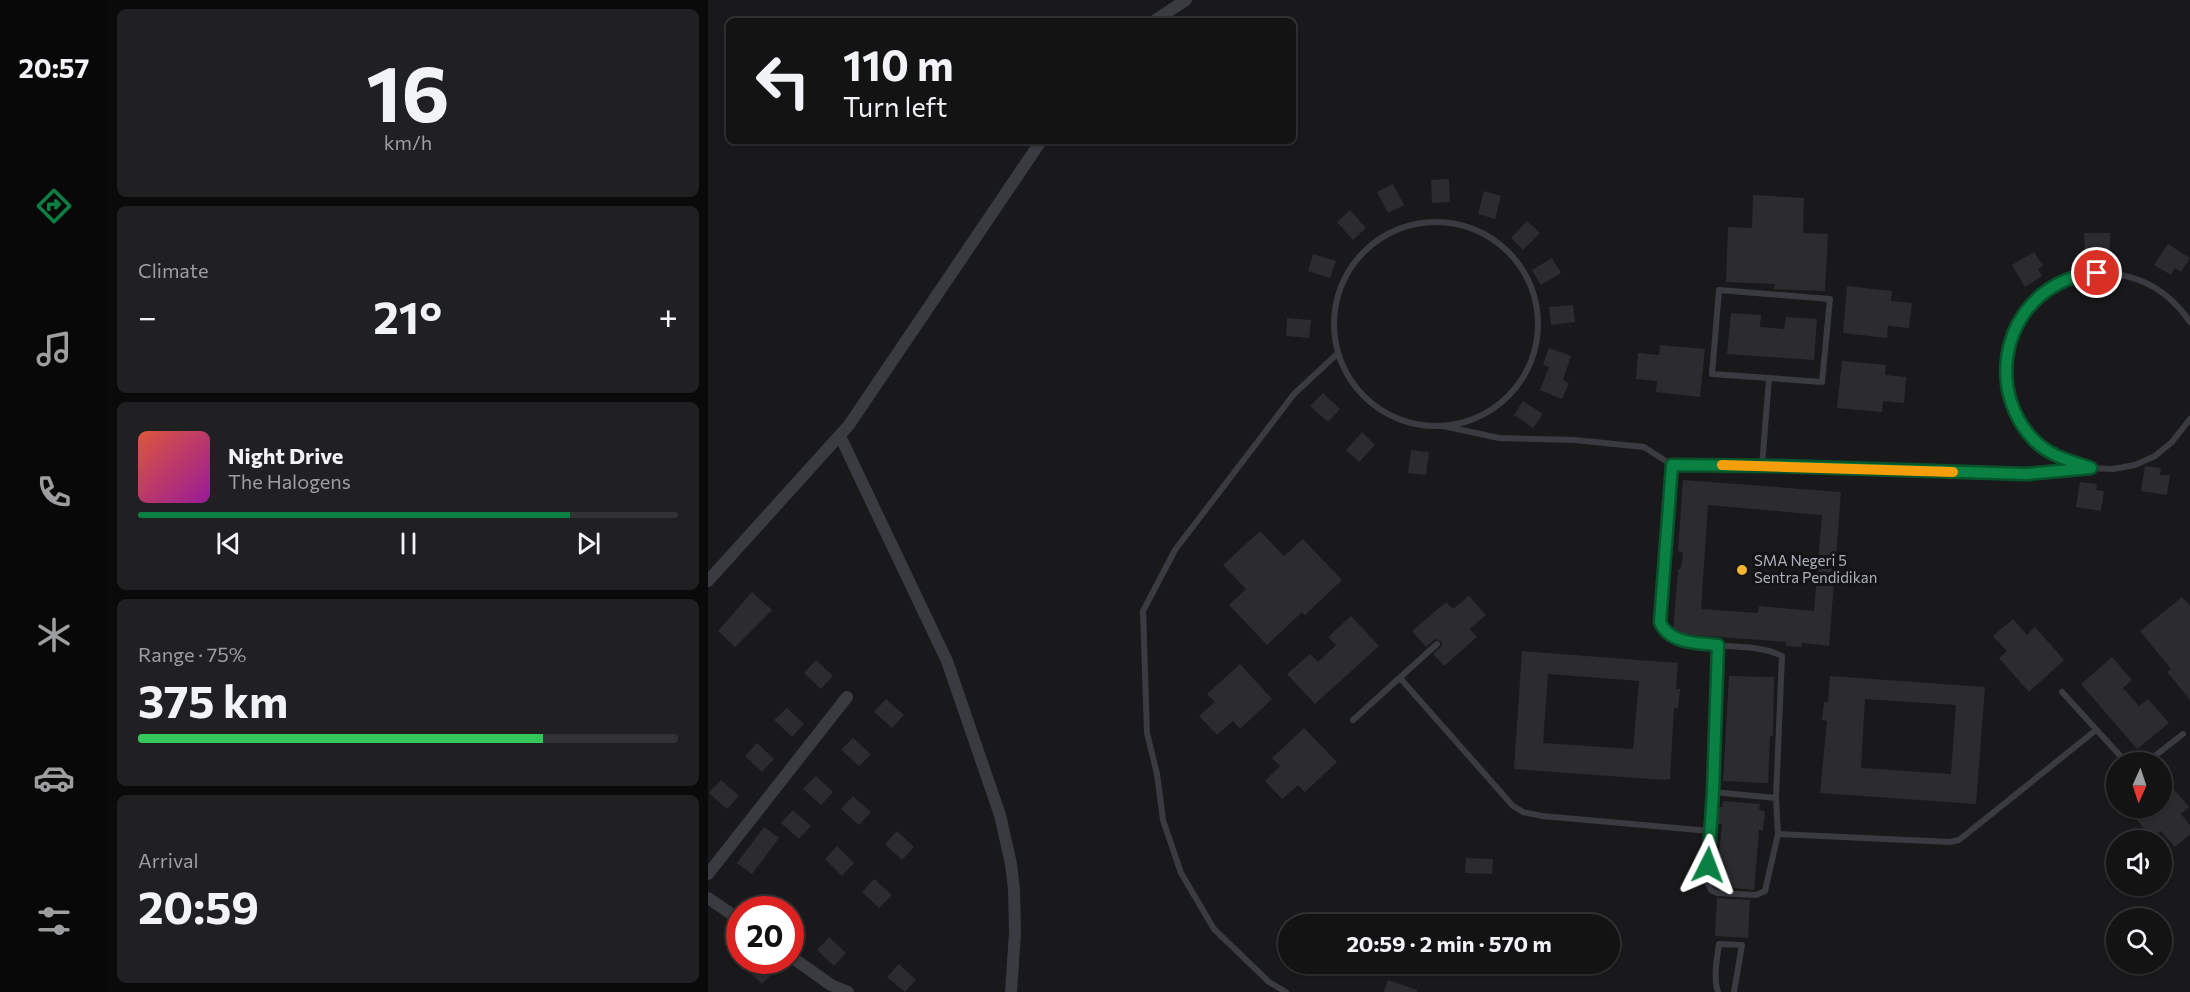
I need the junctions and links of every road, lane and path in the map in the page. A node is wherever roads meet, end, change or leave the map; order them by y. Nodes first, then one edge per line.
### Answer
1 (1186, 0) edge
2 (1159, 18) edge
3 (1039, 144) edge
4 (2190, 322) edge
5 (1337, 354) junction
6 (1769, 378) junction
7 (2190, 419) edge
8 (1443, 426) junction
9 (840, 436) junction
10 (1672, 465) junction
11 (1762, 466) junction
12 (2091, 468) junction
13 (708, 581) edge
14 (1437, 644) dead end
15 (1718, 645) junction
16 (1400, 678) junction
17 (2062, 692) dead end
18 (847, 698) dead end
19 (1353, 720) dead end
20 (2096, 730) junction
21 (2183, 734) dead end
22 (2117, 752) edge
23 (2160, 752) edge
24 (1713, 792) junction
25 (1776, 798) junction
26 (1710, 831) junction
27 (1778, 834) junction
28 (708, 874) edge
29 (708, 898) edge
30 (726, 910) edge
31 (804, 968) edge
32 (830, 988) edge
33 (848, 992) edge
34 (1011, 992) edge
35 (1286, 992) edge
36 (1718, 992) edge
37 (1734, 992) edge

1 - 2 street
3 - 9 street
4 - 12 lane
5 - 8 lane
5 - 8 lane
5 - 35 lane
6 - 6 lane
6 - 11 lane
7 - 12 lane
8 - 10 lane
9 - 13 street
9 - 34 street
10 - 11 lane
10 - 15 lane
11 - 12 lane
14 - 16 lane
15 - 24 lane
15 - 25 lane
16 - 19 lane
16 - 26 lane
17 - 20 lane
18 - 28 street
20 - 22 lane
20 - 27 lane
21 - 23 lane
24 - 25 lane
24 - 26 lane
25 - 27 lane
26 - 27 lane
29 - 30 street
31 - 32 street
32 - 33 street
36 - 37 lane

